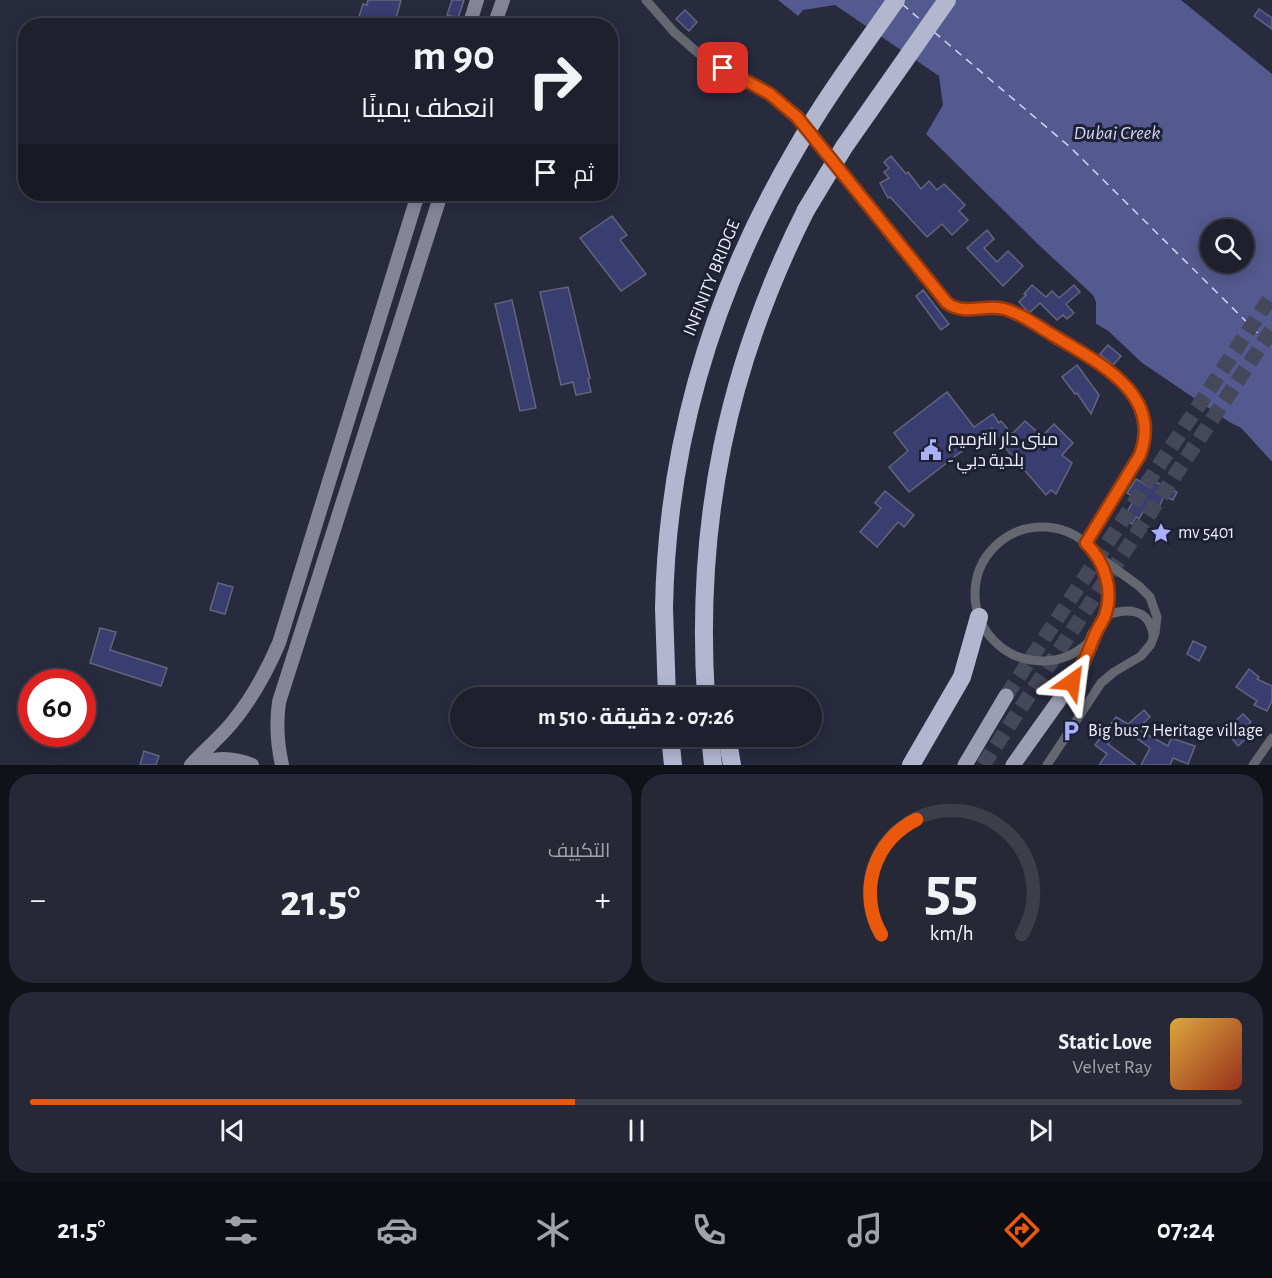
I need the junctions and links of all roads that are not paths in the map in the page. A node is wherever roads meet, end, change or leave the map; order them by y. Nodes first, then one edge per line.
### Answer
1 (477, 0) edge
2 (503, 0) edge
3 (646, 0) edge
4 (896, 0) edge
5 (947, 0) edge
6 (471, 18) edge
7 (497, 18) edge
8 (416, 201) edge
9 (439, 201) edge
10 (1086, 543) junction
11 (1098, 557) junction
12 (1105, 616) junction
13 (980, 617) junction
14 (1095, 634) junction
15 (704, 636) junction
16 (1153, 638) junction
17 (667, 687) edge
18 (706, 687) edge
19 (717, 687) edge
20 (1006, 696) tunnel mouth
21 (1272, 738) edge
22 (671, 747) edge
23 (711, 747) edge
24 (729, 747) edge
25 (915, 760) edge
26 (193, 765) edge
27 (252, 765) edge
28 (282, 765) edge
29 (673, 765) edge
30 (713, 765) edge
31 (732, 765) edge
32 (965, 765) edge
33 (1013, 765) edge
34 (1047, 765) edge
35 (1253, 765) edge

1 - 6 street
2 - 7 street
3 - 10 street
4 - 17 highway, INFINITY BRIDGE, bridge
5 - 15 highway, bridge
8 - 26 street
9 - 28 street
10 - 11 street
10 - 13 street
11 - 12 street
11 - 16 street
12 - 14 street
12 - 16 street
13 - 14 street
13 - 25 highway
14 - 33 main road
15 - 18 highway
15 - 19 highway
16 - 34 street
20 - 32 main road
21 - 35 street
22 - 29 highway
23 - 30 highway
24 - 31 highway
26 - 27 street

